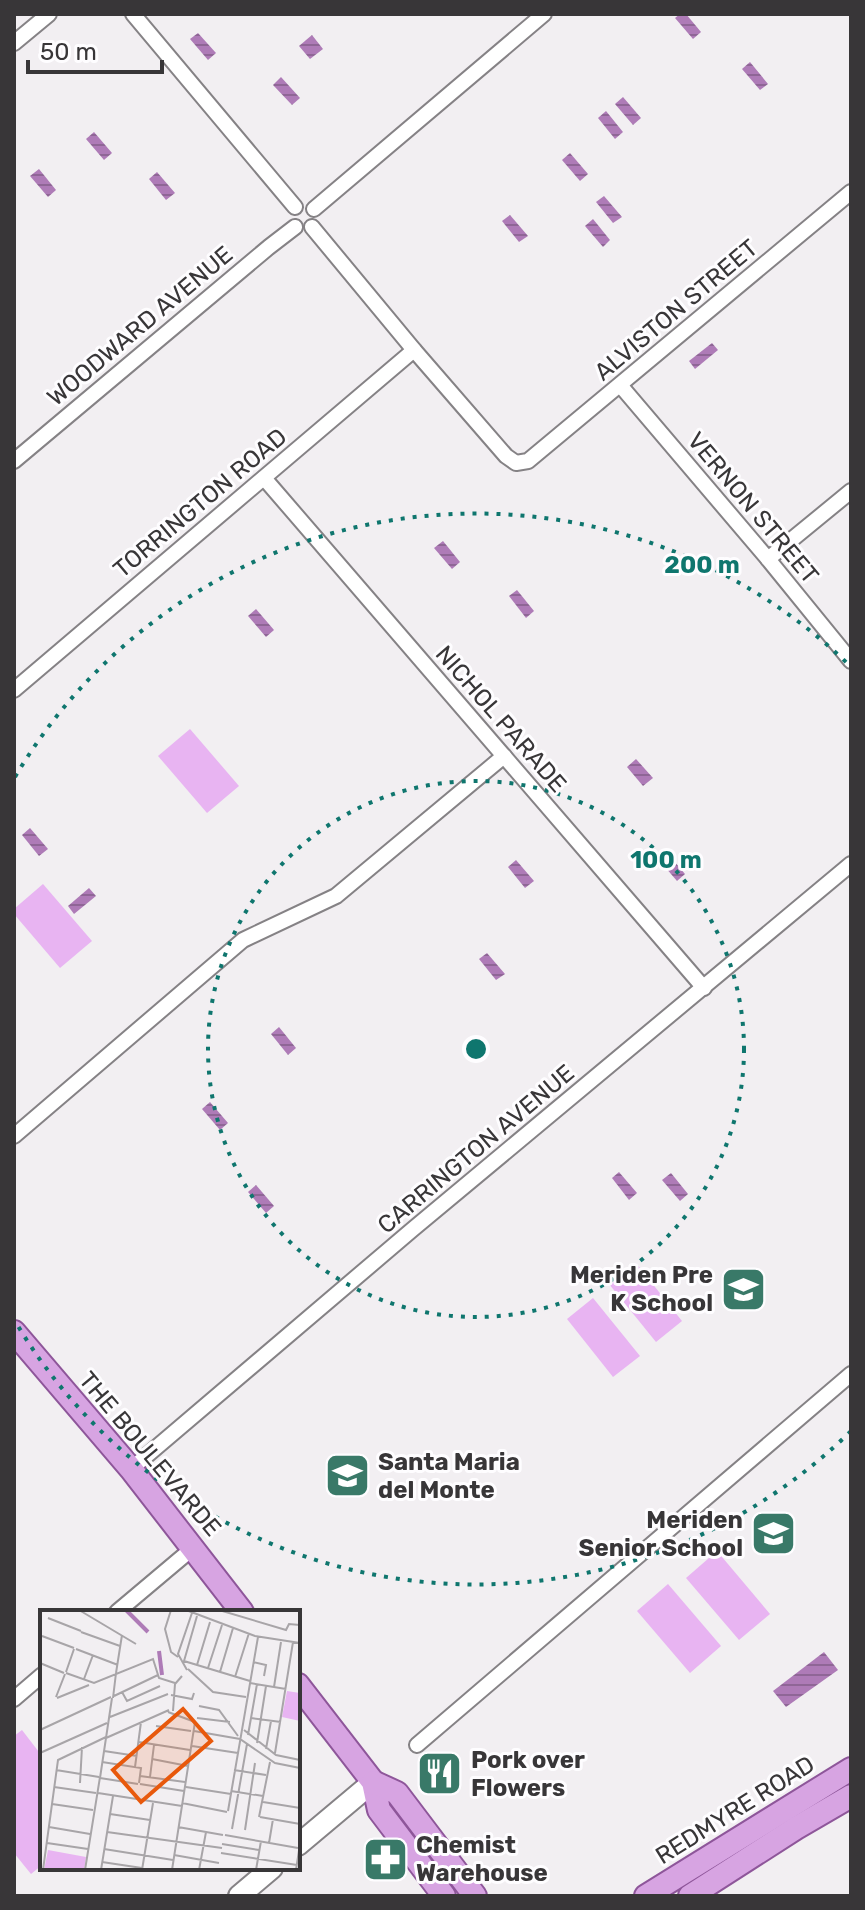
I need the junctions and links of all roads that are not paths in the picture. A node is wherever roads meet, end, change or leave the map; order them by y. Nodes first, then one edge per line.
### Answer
1 (49, 14) edge
2 (133, 14) edge
3 (544, 14) edge
4 (14, 43) edge
5 (851, 192) edge
6 (295, 207) junction
7 (314, 209) junction
8 (295, 227) junction
9 (312, 227) junction
10 (414, 350) junction
11 (620, 385) junction
12 (14, 461) edge
13 (264, 478) junction
14 (851, 491) edge
15 (768, 559) junction
16 (851, 661) edge
17 (14, 690) edge
18 (504, 756) junction
19 (851, 864) edge
20 (704, 988) junction
21 (14, 1136) edge
22 (14, 1332) edge
23 (851, 1374) edge
24 (131, 1469) junction
25 (193, 1548) junction
26 (119, 1610) edge
27 (240, 1610) edge
28 (40, 1677) edge
29 (300, 1688) edge
30 (14, 1699) edge
31 (417, 1745) dead end
32 (851, 1769) edge
33 (373, 1782) junction
34 (851, 1796) edge
35 (300, 1843) edge
36 (270, 1870) edge
37 (239, 1896) edge
38 (444, 1896) edge
39 (475, 1896) edge
40 (646, 1896) edge
41 (690, 1896) edge

1 - 4 street
2 - 6 street
3 - 7 street
5 - 11 street, ALVISTON STREET
6 - 7 street
6 - 8 street
7 - 9 street
8 - 9 street
8 - 12 street, WOODWARD AVENUE
9 - 10 street
10 - 11 street, ALVISTON STREET
10 - 13 street, TORRINGTON ROAD
11 - 15 street, VERNON STREET
13 - 17 street, TORRINGTON ROAD
13 - 18 street, NICHOL PARADE
14 - 15 street
15 - 16 street, VERNON STREET
18 - 20 street, NICHOL PARADE
18 - 21 street
19 - 20 street, CARRINGTON AVENUE
20 - 24 street, CARRINGTON AVENUE
22 - 24 main road, THE BOULEVARDE
23 - 31 street
24 - 25 main road, THE BOULEVARDE
25 - 26 street
25 - 27 main road, THE BOULEVARDE
28 - 30 street
29 - 33 main road
32 - 40 main road, REDMYRE ROAD
33 - 35 main road
33 - 38 main road
33 - 39 main road
34 - 41 main road, REDMYRE ROAD
36 - 37 main road

